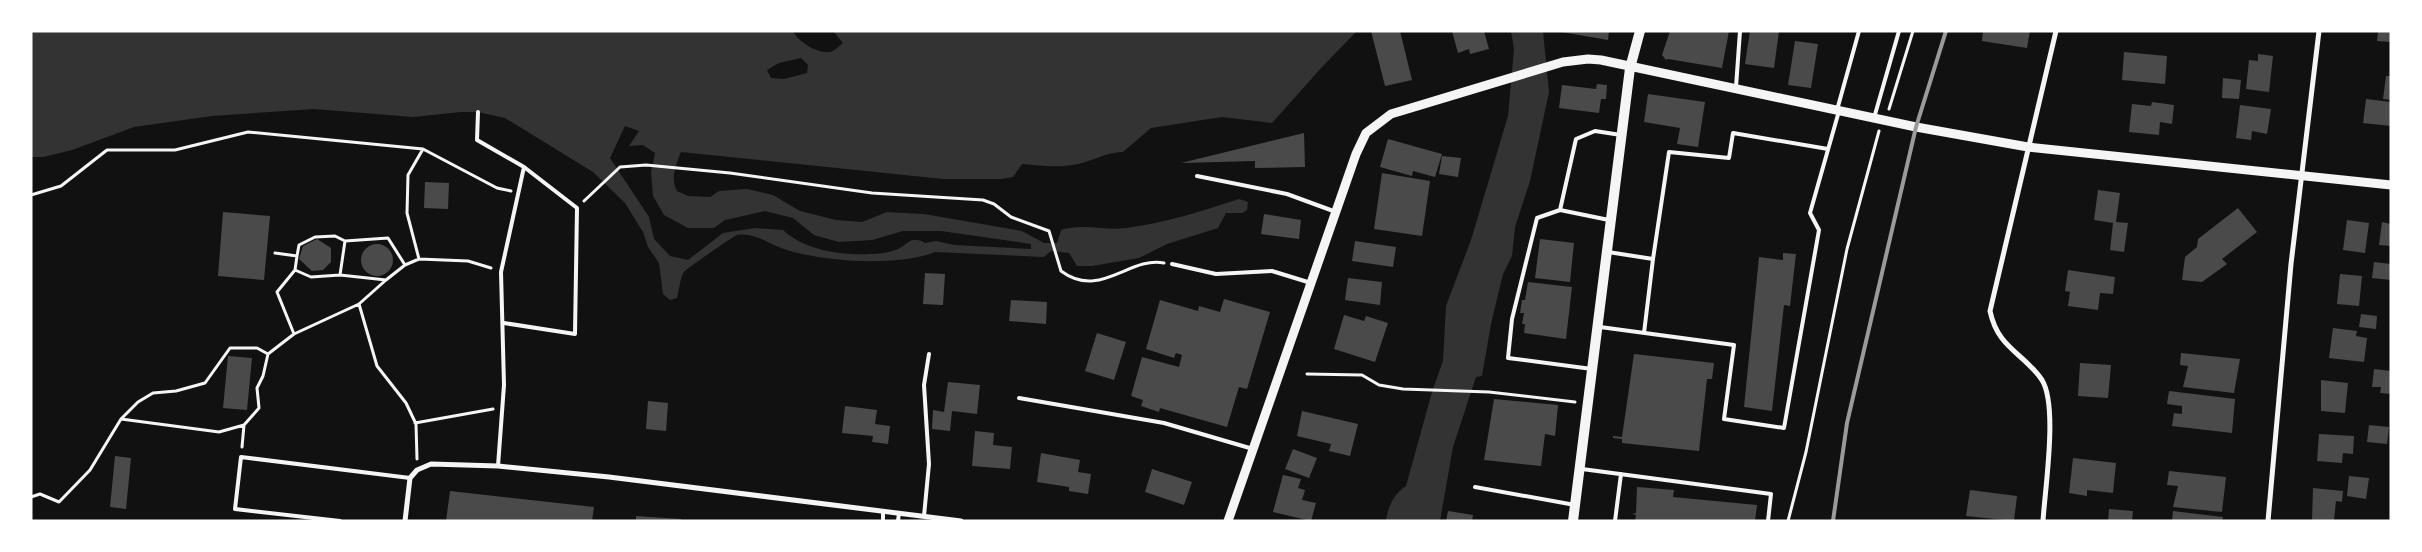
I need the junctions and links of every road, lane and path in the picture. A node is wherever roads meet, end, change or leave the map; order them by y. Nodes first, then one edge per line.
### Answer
1 (1640, 31) edge
2 (1740, 31) edge
3 (1859, 31) edge
4 (1899, 31) edge
5 (1913, 31) edge
6 (2056, 31) edge
7 (2318, 31) edge
8 (1630, 68) junction
9 (1736, 90) junction
10 (1892, 105) dead end
11 (1838, 111) junction
12 (478, 112) dead end
13 (1874, 118) junction
14 (1877, 134) dead end
15 (1621, 136) junction
16 (2028, 147) junction
17 (423, 149) junction
18 (1828, 149) junction
19 (524, 167) junction
20 (2303, 174) junction
21 (1197, 176) dead end
22 (2391, 185) edge
23 (518, 193) junction
24 (31, 194) edge
25 (577, 208) junction
26 (1560, 210) junction
27 (1336, 212) junction
28 (1611, 220) junction
29 (345, 241) junction
30 (1607, 252) junction
31 (275, 253) dead end
32 (297, 256) junction
33 (1653, 259) junction
34 (419, 260) junction
35 (1172, 264) joint
36 (405, 265) junction
37 (295, 270) junction
38 (501, 272) junction
39 (340, 274) junction
40 (386, 280) junction
41 (1311, 283) junction
42 (359, 304) junction
43 (504, 323) junction
44 (1597, 327) junction
45 (1644, 333) junction
46 (294, 334) junction
47 (268, 354) junction
48 (929, 354) dead end
49 (1592, 369) junction
50 (1307, 374) dead end
51 (1019, 398) dead end
52 (1588, 404) junction
53 (503, 407) junction
54 (121, 419) junction
55 (415, 423) junction
56 (244, 425) junction
57 (1253, 449) junction
58 (241, 457) junction
59 (498, 466) junction
60 (1579, 468) junction
61 (417, 470) junction
62 (1620, 474) junction
63 (410, 478) junction
64 (1475, 487) dead end
65 (31, 497) edge
66 (1575, 505) junction
67 (883, 511) junction
68 (899, 513) junction
69 (924, 516) junction
70 (340, 521) edge
71 (405, 521) edge
72 (883, 521) edge
73 (898, 521) edge
74 (961, 521) edge
75 (1228, 521) edge
76 (1573, 521) edge
77 (1615, 521) edge
78 (1768, 521) edge
79 (1788, 521) edge
80 (2042, 521) edge
81 (2268, 521) edge

1 - 8 main road
2 - 9 lane
3 - 11 lane
4 - 13 lane
5 - 10 path
6 - 16 street
7 - 20 street
8 - 9 street
8 - 15 main road
8 - 27 street
9 - 11 street
11 - 13 street
11 - 18 lane
12 - 19 lane
13 - 16 street
14 - 79 path
15 - 26 lane
15 - 28 main road
16 - 20 street
16 - 80 street
17 - 23 path
17 - 24 path
17 - 34 path
18 - 33 lane
18 - 45 lane
19 - 23 lane
19 - 25 lane
20 - 22 street
20 - 81 street
21 - 27 lane
23 - 38 lane
25 - 35 path
25 - 43 lane
26 - 28 lane
26 - 49 lane
27 - 41 street
28 - 30 main road
29 - 32 path
29 - 36 path
29 - 39 path
30 - 33 lane
30 - 44 main road
31 - 32 path
32 - 37 path
33 - 45 lane
34 - 36 path
34 - 38 path
35 - 41 lane
36 - 40 path
37 - 39 path
37 - 46 path
38 - 43 lane
39 - 40 path
40 - 42 path
41 - 57 street
42 - 46 path
42 - 55 path
43 - 53 lane
44 - 45 lane
44 - 49 main road
46 - 47 path
47 - 54 path
47 - 56 path
48 - 69 lane
49 - 52 main road
50 - 52 path
51 - 57 lane
52 - 60 main road
53 - 55 path
53 - 59 lane
54 - 56 path
54 - 65 path
55 - 61 path
56 - 58 path
57 - 75 street
58 - 63 lane
58 - 70 lane
59 - 61 street
59 - 67 street
60 - 62 lane
60 - 66 main road
61 - 63 street
62 - 77 lane
62 - 78 lane
63 - 71 street
64 - 66 lane
66 - 76 main road
67 - 68 street
67 - 72 lane
68 - 69 street
68 - 73 lane
69 - 74 street

